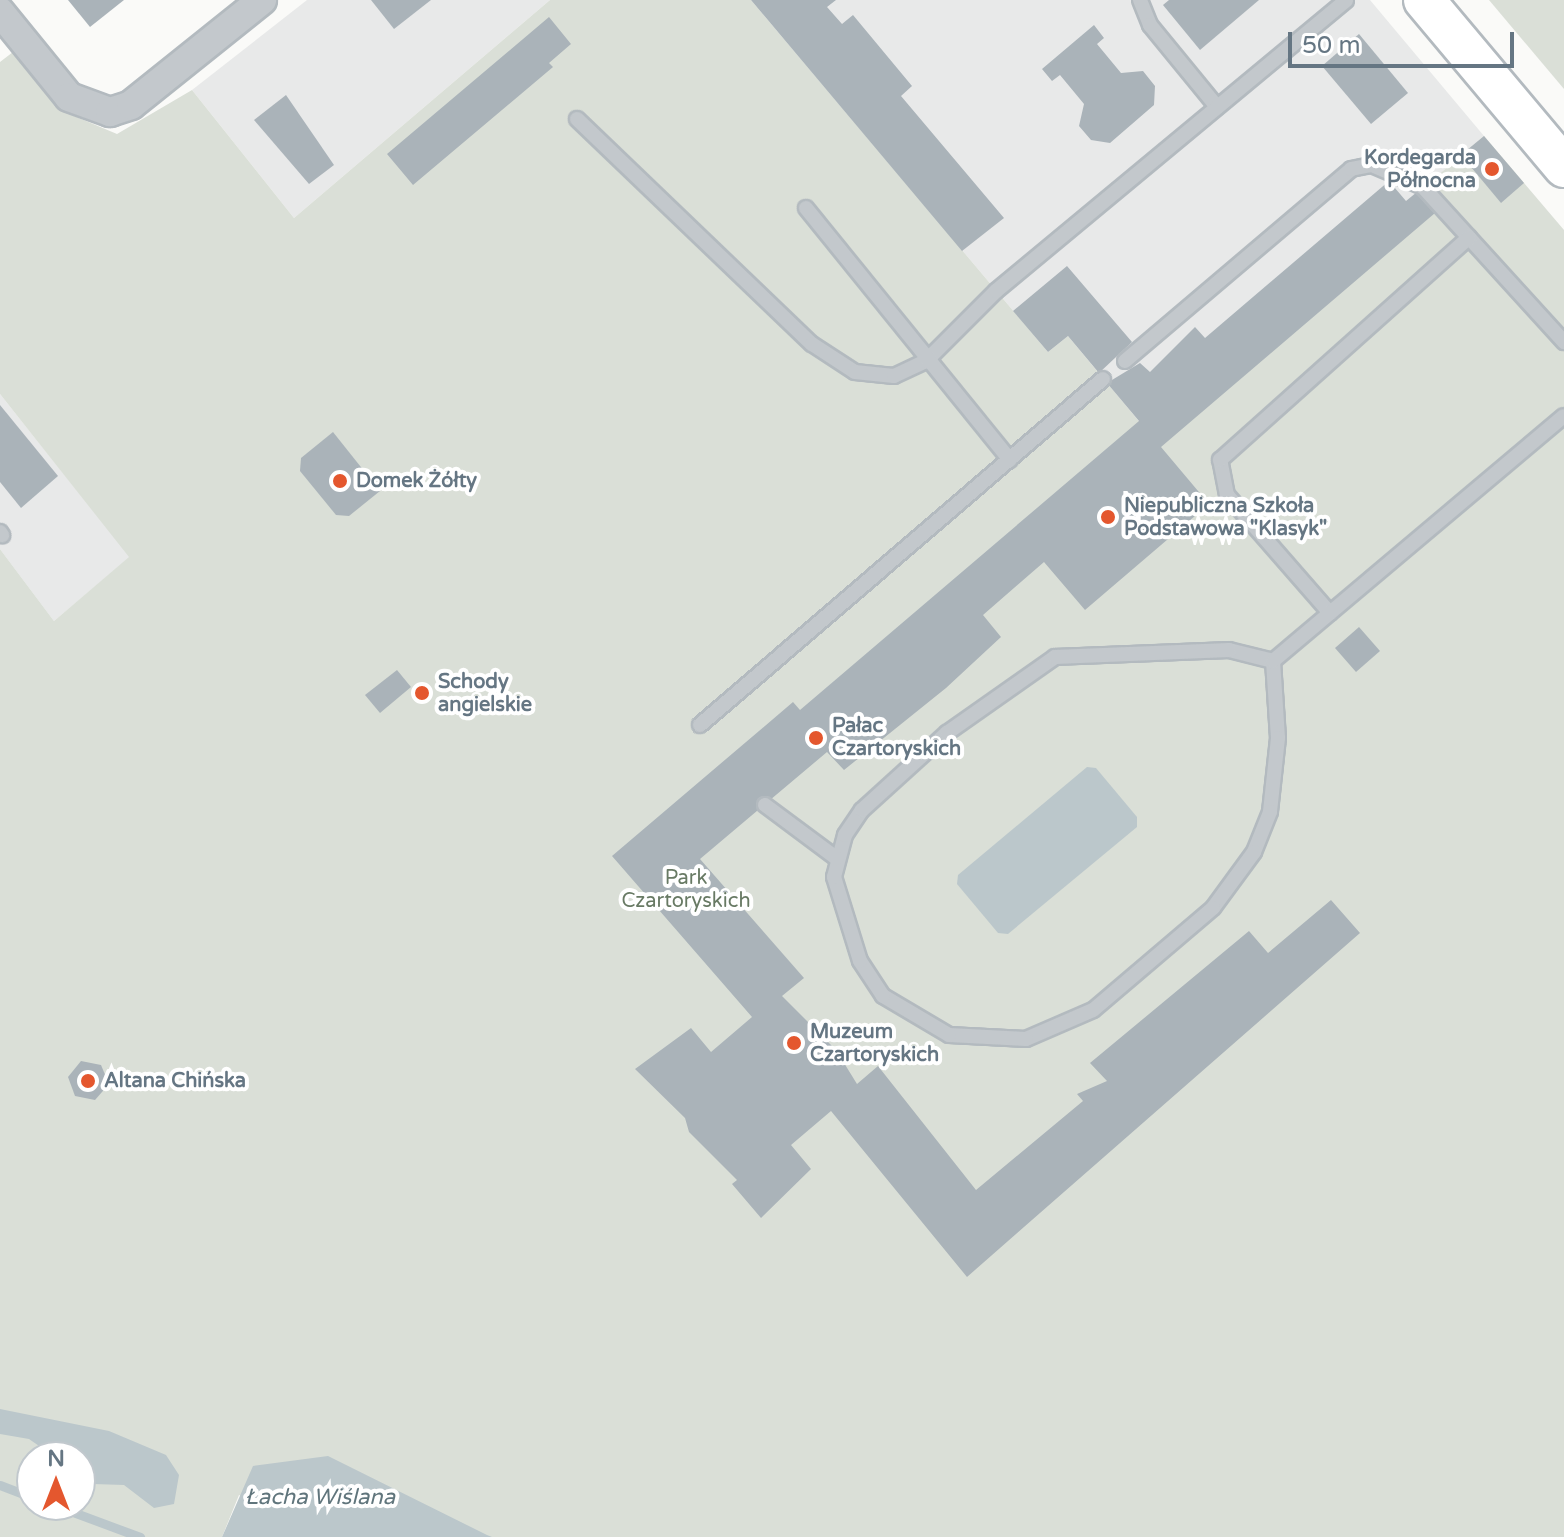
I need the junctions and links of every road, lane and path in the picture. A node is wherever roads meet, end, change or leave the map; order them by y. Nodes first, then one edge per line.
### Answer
1 (262, 0) edge
2 (1140, 0) edge
3 (1346, 0) edge
4 (1424, 0) edge
5 (0, 12) edge
6 (1217, 107) junction
7 (577, 119) dead end
8 (1564, 167) edge
9 (806, 208) dead end
10 (1469, 237) junction
11 (1564, 342) edge
12 (926, 361) junction
13 (1125, 361) dead end
14 (1103, 379) dead end
15 (1564, 416) edge
16 (1010, 460) junction
17 (1330, 613) junction
18 (1273, 661) junction
19 (700, 725) dead end
20 (765, 805) dead end
21 (836, 858) junction

1 - 5 street
2 - 6 lane
3 - 6 lane
4 - 8 main road
6 - 12 lane
7 - 12 lane
9 - 12 lane
10 - 11 lane
10 - 13 lane
10 - 17 lane
12 - 16 lane
14 - 16 lane
15 - 17 lane
16 - 19 lane
17 - 18 lane
18 - 21 lane
18 - 21 lane
20 - 21 lane

